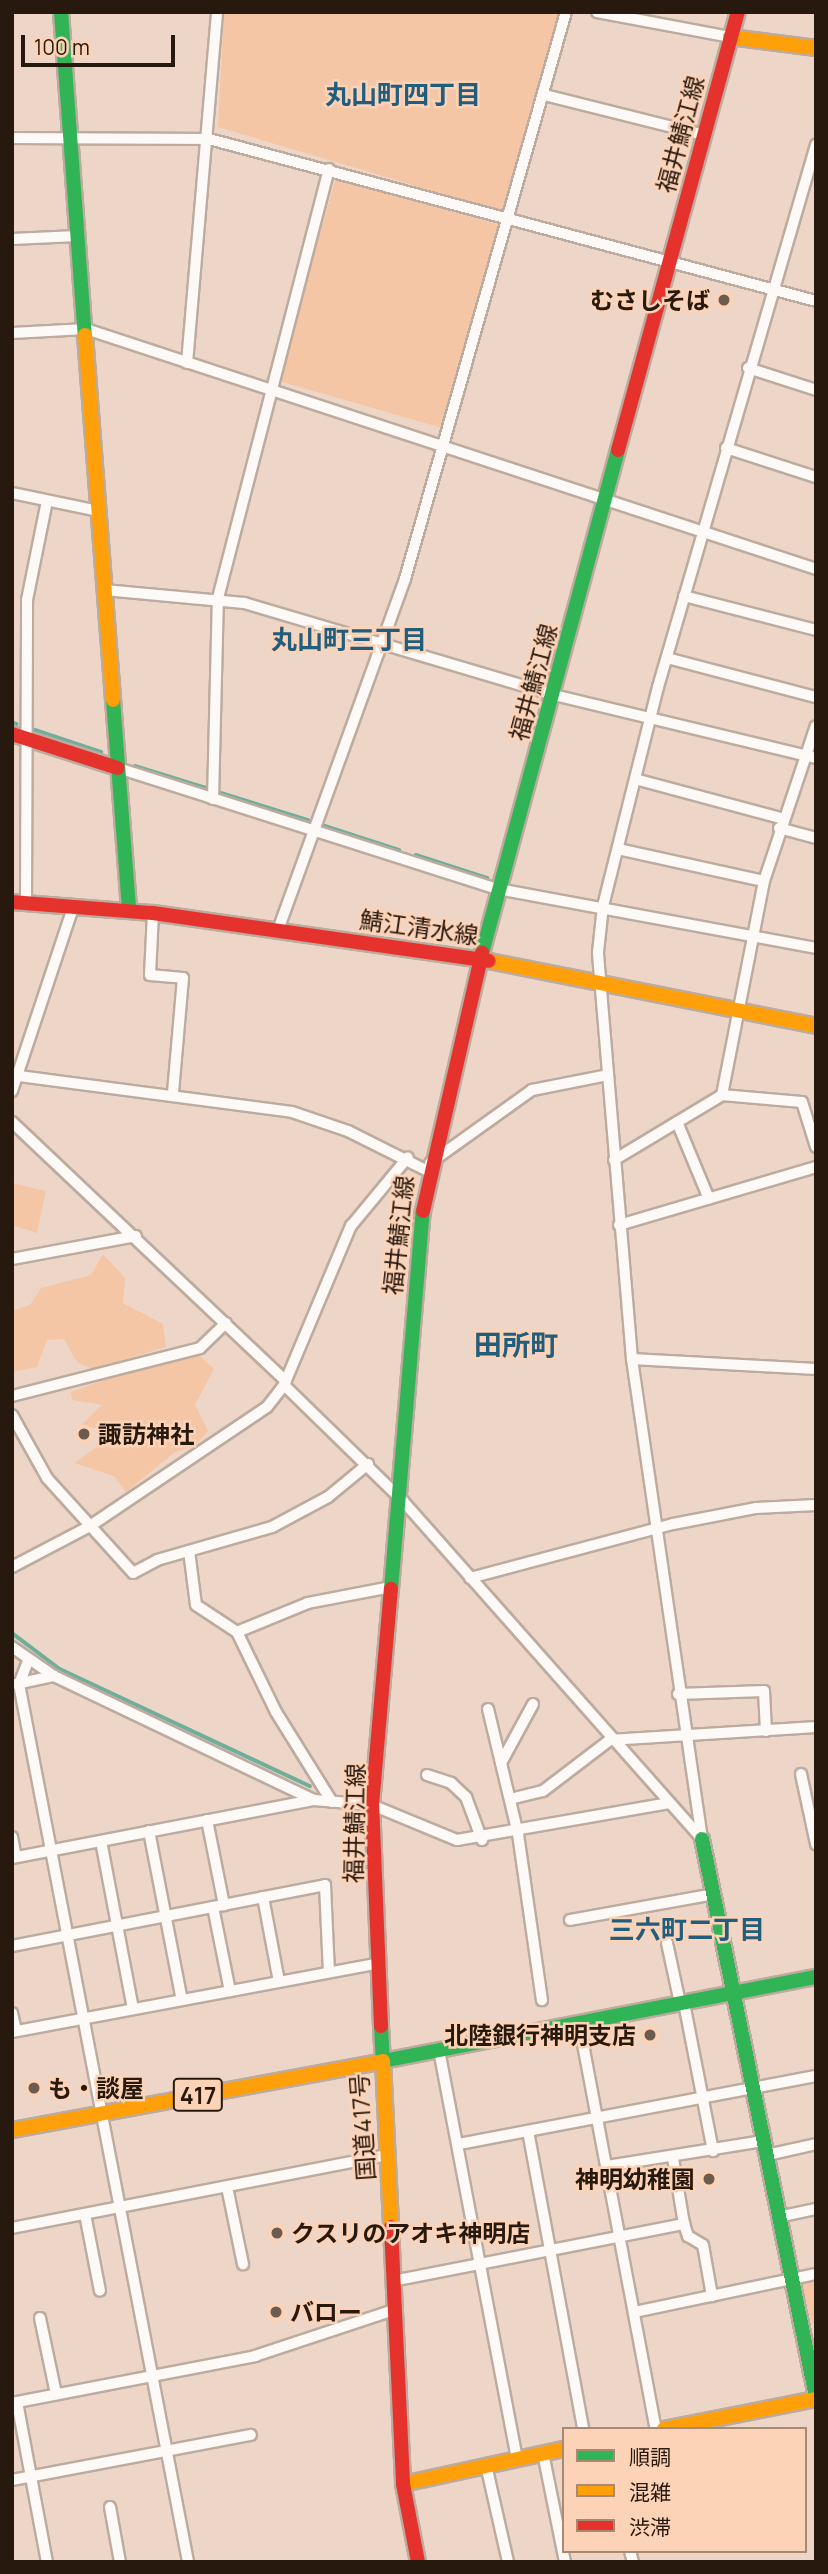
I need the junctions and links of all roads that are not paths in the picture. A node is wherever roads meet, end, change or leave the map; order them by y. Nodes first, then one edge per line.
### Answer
1 (61, 12) edge
2 (217, 12) edge
3 (566, 12) edge
4 (597, 12) edge
5 (738, 12) edge
6 (730, 37) junction
7 (816, 48) edge
8 (545, 94) junction
9 (704, 135) junction
10 (69, 137) junction
11 (12, 138) edge
12 (209, 138) junction
13 (816, 145) edge
14 (329, 169) junction
15 (811, 180) edge
16 (511, 223) junction
17 (77, 236) junction
18 (12, 239) edge
19 (670, 258) junction
20 (773, 288) junction
21 (816, 301) edge
22 (86, 329) junction
23 (12, 332) edge
24 (187, 363) junction
25 (748, 368) junction
26 (273, 387) junction
27 (816, 390) edge
28 (726, 447) junction
29 (444, 450) junction
30 (816, 477) edge
31 (12, 493) edge
32 (47, 501) junction
33 (604, 502) junction
34 (99, 511) junction
35 (702, 533) junction
36 (816, 569) edge
37 (104, 590) junction
38 (684, 596) junction
39 (218, 598) junction
40 (816, 630) edge
41 (380, 647) junction
42 (667, 658) junction
43 (554, 695) junction
44 (816, 697) edge
45 (649, 720) junction
46 (816, 726) edge
47 (18, 735) edge
48 (810, 757) edge
49 (118, 768) junction
50 (635, 779) junction
51 (213, 799) junction
52 (12, 821) edge
53 (25, 822) junction
54 (782, 823) junction
55 (310, 832) junction
56 (816, 838) edge
57 (618, 849) junction
58 (764, 881) junction
59 (498, 889) junction
60 (19, 902) edge
61 (74, 905) junction
62 (603, 906) junction
63 (129, 910) junction
64 (153, 913) junction
65 (278, 930) junction
66 (750, 937) junction
67 (816, 948) edge
68 (480, 959) junction
69 (603, 985) junction
70 (734, 1010) junction
71 (816, 1026) edge
72 (608, 1074) junction
73 (19, 1076) junction
74 (12, 1091) edge
75 (173, 1093) junction
76 (722, 1095) junction
77 (12, 1122) edge
78 (677, 1122) junction
79 (816, 1147) edge
80 (408, 1157) junction
81 (614, 1160) junction
82 (429, 1167) junction
83 (816, 1167) edge
84 (709, 1199) junction
85 (619, 1226) junction
86 (136, 1236) junction
87 (12, 1259) edge
88 (226, 1323) junction
89 (632, 1359) junction
90 (816, 1369) edge
91 (285, 1383) junction
92 (12, 1396) edge
93 (12, 1415) edge
94 (368, 1464) junction
95 (402, 1501) junction
96 (816, 1505) edge
97 (90, 1526) junction
98 (657, 1531) junction
99 (189, 1551) junction
100 (12, 1567) edge
101 (470, 1578) junction
102 (391, 1587) junction
103 (237, 1632) junction
104 (12, 1647) edge
105 (28, 1661) junction
106 (54, 1676) junction
107 (16, 1684) edge
108 (678, 1694) junction
109 (533, 1704) dead end
110 (488, 1709) dead end
111 (816, 1727) edge
112 (766, 1731) junction
113 (684, 1738) junction
114 (610, 1740) junction
115 (501, 1763) junction
116 (801, 1774) dead end
117 (427, 1775) dead end
118 (510, 1799) junction
119 (314, 1800) junction
120 (332, 1802) junction
121 (668, 1803) junction
122 (372, 1805) junction
123 (207, 1820) junction
124 (149, 1831) junction
125 (518, 1834) junction
126 (12, 1837) edge
127 (702, 1839) junction
128 (482, 1840) junction
129 (101, 1841) junction
130 (815, 1841) edge
131 (51, 1851) junction
132 (14, 1858) edge
133 (714, 1894) junction
134 (263, 1897) junction
135 (219, 1906) junction
136 (166, 1916) junction
137 (570, 1920) dead end
138 (117, 1926) junction
139 (67, 1935) junction
140 (667, 1942) dead end
141 (12, 1946) edge
142 (380, 1963) junction
143 (329, 1972) junction
144 (816, 1977) edge
145 (279, 1982) junction
146 (230, 1991) junction
147 (733, 1993) junction
148 (182, 2000) junction
149 (542, 2000) dead end
150 (682, 2003) junction
151 (133, 2009) junction
152 (12, 2013) edge
153 (83, 2018) junction
154 (579, 2023) junction
155 (14, 2032) edge
156 (439, 2050) junction
157 (383, 2061) junction
158 (816, 2076) edge
159 (753, 2088) junction
160 (703, 2099) junction
161 (101, 2113) junction
162 (597, 2117) junction
163 (12, 2130) edge
164 (528, 2131) junction
165 (459, 2144) junction
166 (816, 2144) edge
167 (765, 2148) junction
168 (713, 2151) junction
169 (389, 2155) junction
170 (673, 2158) junction
171 (607, 2166) junction
172 (227, 2187) junction
173 (118, 2208) junction
174 (816, 2209) edge
175 (85, 2214) junction
176 (778, 2217) junction
177 (684, 2224) junction
178 (12, 2228) edge
179 (621, 2237) junction
180 (550, 2250) junction
181 (243, 2264) dead end
182 (481, 2265) junction
183 (816, 2274) edge
184 (790, 2280) junction
185 (393, 2281) junction
186 (100, 2291) dead end
187 (712, 2296) junction
188 (394, 2310) junction
189 (634, 2312) junction
190 (40, 2318) dead end
191 (150, 2376) junction
192 (56, 2394) junction
193 (816, 2398) edge
194 (14, 2402) edge
195 (583, 2427) edge
196 (656, 2427) edge
197 (674, 2427) edge
198 (251, 2435) dead end
199 (562, 2449) edge
200 (166, 2451) junction
201 (543, 2454) junction
202 (517, 2459) junction
203 (486, 2465) junction
204 (31, 2476) junction
205 (12, 2480) edge
206 (403, 2484) junction
207 (110, 2507) dead end
208 (562, 2547) edge
209 (47, 2562) edge
210 (120, 2562) edge
211 (188, 2562) edge
212 (418, 2562) edge
213 (508, 2562) edge

1 - 10 main road
2 - 12 street
3 - 8 street
4 - 6 street
5 - 6 main road, 福井鯖江線
6 - 7 main road
6 - 9 main road, 福井鯖江線
8 - 9 street
8 - 16 street
9 - 19 main road, 福井鯖江線
10 - 11 street
10 - 12 street
10 - 17 main road
12 - 14 street
12 - 24 street
13 - 15 street
14 - 16 street
14 - 26 street
15 - 20 street
16 - 19 street
16 - 29 street
17 - 18 street
17 - 22 main road
19 - 20 street
19 - 33 main road, 福井鯖江線
20 - 21 street
20 - 25 street
22 - 23 street
22 - 24 street
22 - 34 main road
24 - 26 street
25 - 27 street
25 - 28 street
26 - 29 street
26 - 39 street
28 - 30 street
28 - 35 street
29 - 33 street
29 - 41 street
31 - 32 street
32 - 34 street
32 - 47 street
33 - 35 street
33 - 43 main road, 福井鯖江線
34 - 37 main road
35 - 36 street
35 - 38 street
37 - 39 street
37 - 49 main road
38 - 40 street
38 - 42 street
39 - 41 street
39 - 51 street
41 - 43 street
41 - 55 street
42 - 44 street
42 - 45 street
43 - 45 street
43 - 59 main road, 福井鯖江線
45 - 48 street
45 - 50 street
46 - 48 street
47 - 49 main road
47 - 53 street
48 - 54 street
49 - 51 street
49 - 63 main road
50 - 54 street
50 - 57 street
51 - 55 street
52 - 53 street
53 - 60 street
54 - 56 street
54 - 58 street
55 - 59 street
55 - 65 street
57 - 58 street
57 - 62 street
58 - 66 street
59 - 62 street
59 - 68 main road, 福井鯖江線
60 - 61 main road, 鯖江清水線
61 - 63 main road, 鯖江清水線
61 - 73 street
62 - 66 street
62 - 69 street
63 - 64 main road, 鯖江清水線
64 - 65 main road, 鯖江清水線
64 - 75 street
65 - 68 main road, 鯖江清水線
66 - 67 street
66 - 70 street
68 - 69 main road, 鯖江清水線
68 - 82 main road, 福井鯖江線
69 - 70 main road, 鯖江清水線
69 - 72 street
70 - 71 main road, 鯖江清水線
70 - 76 street
72 - 81 street
72 - 82 street
73 - 74 street
73 - 75 street
75 - 80 street
76 - 78 street
76 - 79 street
77 - 86 street
78 - 81 street
78 - 84 street
80 - 82 street
80 - 91 street
81 - 85 street
82 - 95 main road, 福井鯖江線
83 - 84 street
84 - 85 street
85 - 89 street
86 - 87 street
86 - 88 street
88 - 91 street
88 - 92 street
89 - 90 street
89 - 98 street
91 - 94 street
91 - 97 street
93 - 97 street
94 - 95 street
94 - 99 street
95 - 101 street
95 - 102 main road, 福井鯖江線
96 - 98 street
97 - 99 street
97 - 100 street
98 - 101 street
98 - 108 street
99 - 103 street
101 - 114 street
102 - 103 street
102 - 122 main road, 福井鯖江線
103 - 120 street
104 - 105 street
105 - 106 street
105 - 107 street
106 - 107 street
106 - 119 street
107 - 131 street
108 - 112 street
108 - 113 street
109 - 115 street
110 - 115 street
111 - 112 street
112 - 113 street
113 - 114 street
113 - 127 street
114 - 118 street
114 - 121 street
115 - 118 street
116 - 130 street
117 - 128 street
118 - 125 street
119 - 120 street
119 - 123 street
120 - 122 street
121 - 125 street
121 - 127 street
122 - 128 street
122 - 142 main road, 福井鯖江線
123 - 124 street
123 - 135 street
124 - 129 street
124 - 136 street
125 - 128 street
125 - 149 street
126 - 132 street
127 - 133 main road
129 - 131 street
129 - 138 street
131 - 132 street
131 - 139 street
133 - 137 street
133 - 147 main road
134 - 135 street
134 - 143 street
134 - 145 street
135 - 136 street
135 - 146 street
136 - 138 street
136 - 148 street
138 - 139 street
138 - 151 street
139 - 141 street
139 - 153 street
140 - 150 street
142 - 143 street
142 - 157 main road, 福井鯖江線
143 - 145 street
144 - 147 main road
145 - 146 street
146 - 148 street
147 - 150 main road
147 - 159 main road
148 - 151 street
150 - 154 main road
150 - 160 street
151 - 153 street
152 - 155 street
153 - 155 street
153 - 161 street
154 - 156 main road
154 - 162 street
156 - 157 main road
156 - 165 street
157 - 161 main road, 国道417号 / 417
157 - 169 main road, 国道417号
158 - 159 street
159 - 160 street
159 - 167 main road
160 - 162 street
160 - 168 street
161 - 163 main road, 国道417号 / 417
161 - 173 street
162 - 164 street
162 - 171 street
164 - 165 street
164 - 180 street
165 - 182 street
166 - 167 street
167 - 168 street
167 - 176 main road
168 - 170 street
169 - 172 street
169 - 185 main road, 国道417号
170 - 171 street
170 - 177 street
171 - 179 street
172 - 173 street
172 - 181 street
173 - 175 street
173 - 191 street
174 - 176 street
175 - 178 street
175 - 186 street
176 - 184 main road
177 - 179 street
177 - 187 street
179 - 180 street
179 - 189 street
180 - 182 street
180 - 195 street
182 - 185 street
182 - 202 street
183 - 184 street
184 - 187 street
184 - 193 main road
185 - 188 main road, 国道417号
187 - 189 street
188 - 191 street
188 - 206 main road, 国道417号
189 - 196 street
190 - 192 street
191 - 192 street
191 - 200 street
192 - 194 street
193 - 197 main road
194 - 204 street
198 - 200 street
199 - 201 main road
200 - 204 street
200 - 211 street
201 - 202 main road
201 - 208 street
202 - 203 main road
203 - 206 main road
203 - 213 street
204 - 205 street
204 - 209 street
206 - 212 main road, 国道417号
207 - 210 street

